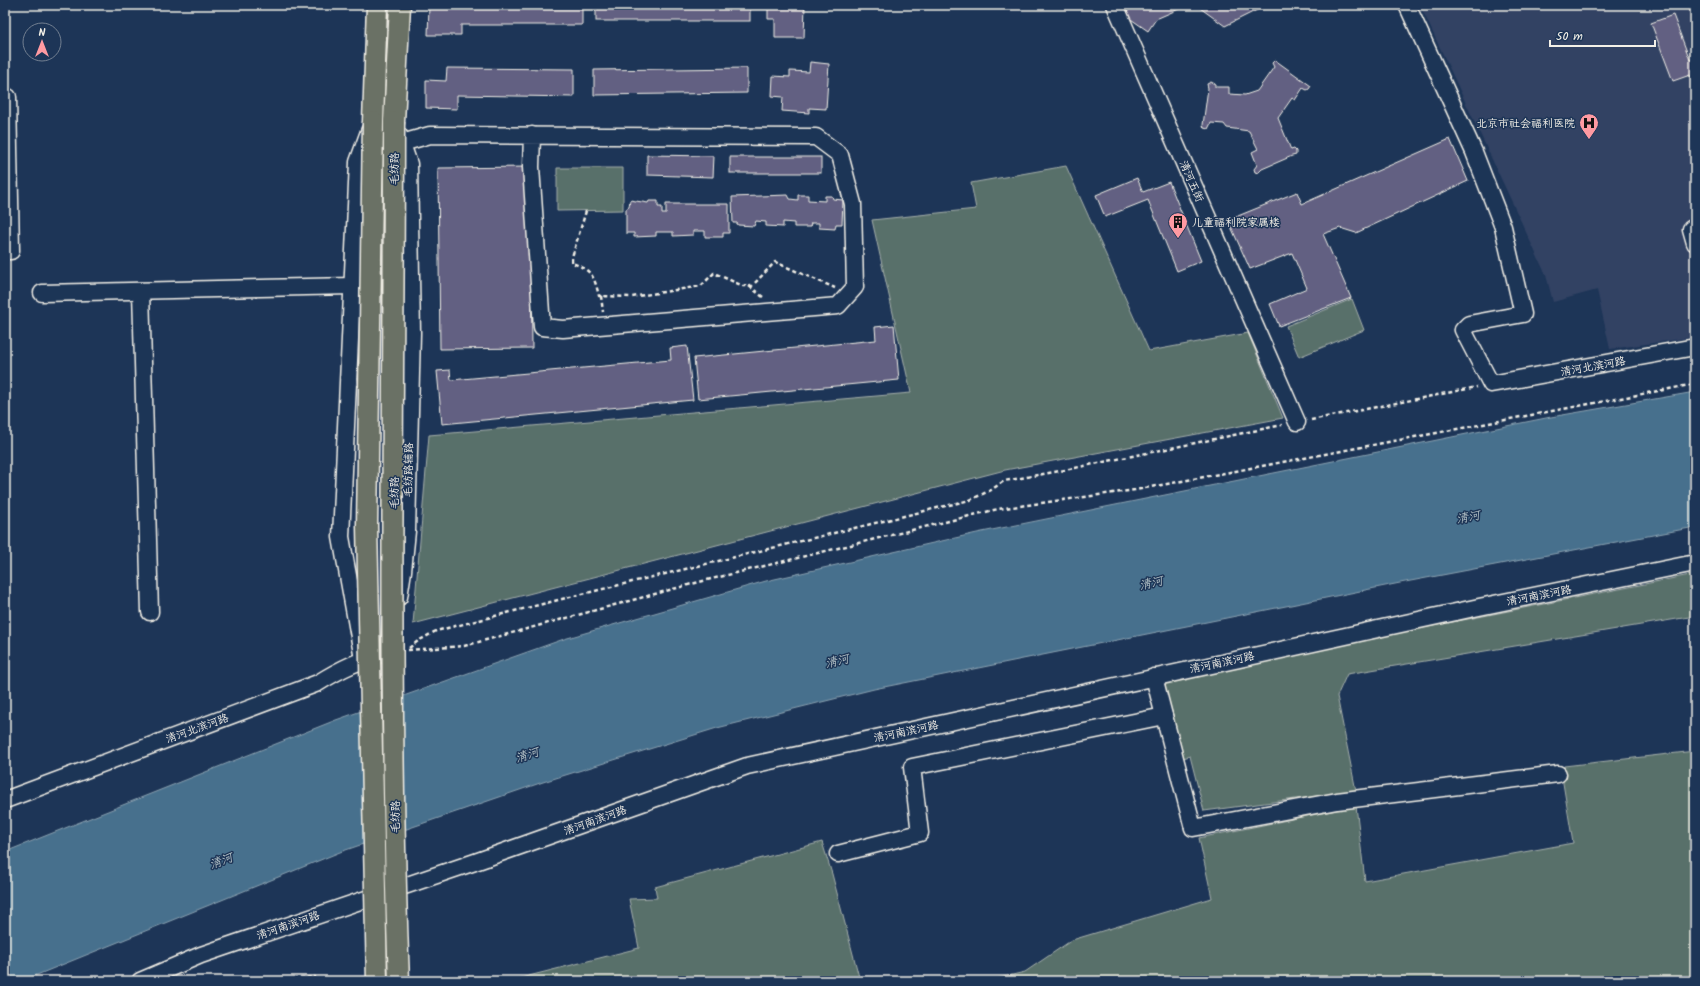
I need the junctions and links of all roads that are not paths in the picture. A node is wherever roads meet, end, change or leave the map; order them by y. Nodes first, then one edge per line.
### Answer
1 (378, 5) edge
2 (400, 5) edge
3 (1116, 5) edge
4 (1407, 5) edge
5 (5, 97) edge
6 (373, 122) junction
7 (394, 122) junction
8 (532, 135) junction
9 (402, 143) junction
10 (1695, 227) edge
11 (1695, 243) edge
12 (5, 251) edge
13 (352, 286) junction
14 (142, 291) junction
15 (42, 293) dead end
16 (1695, 347) edge
17 (1297, 422) road end
18 (1695, 563) edge
19 (150, 612) dead end
20 (388, 652) junction
21 (363, 659) junction
22 (1154, 677) junction
23 (1164, 716) junction
24 (1558, 774) dead end
25 (5, 800) edge
26 (838, 854) dead end
27 (386, 891) junction
28 (140, 981) edge
29 (377, 981) edge
30 (399, 981) edge

1 - 6 main road, 毛纺路
2 - 7 main road, 毛纺路
3 - 17 street, 清河五街
4 - 16 street, 清河北滨河路
5 - 12 street
6 - 13 street
6 - 29 main road, 毛纺路, bridge
7 - 9 street, 毛纺路辅路
7 - 30 main road, 毛纺路, bridge
8 - 8 street
8 - 9 street
9 - 20 street, 毛纺路辅路
10 - 11 street
13 - 14 street
13 - 21 street
14 - 15 street
14 - 19 street
18 - 22 street, 清河南滨河路
20 - 21 street, 清河北滨河路
20 - 27 street, 毛纺路辅路
21 - 25 street, 清河北滨河路
22 - 23 street
22 - 27 street, 清河南滨河路
23 - 24 street
23 - 26 street
27 - 28 street, 清河南滨河路

